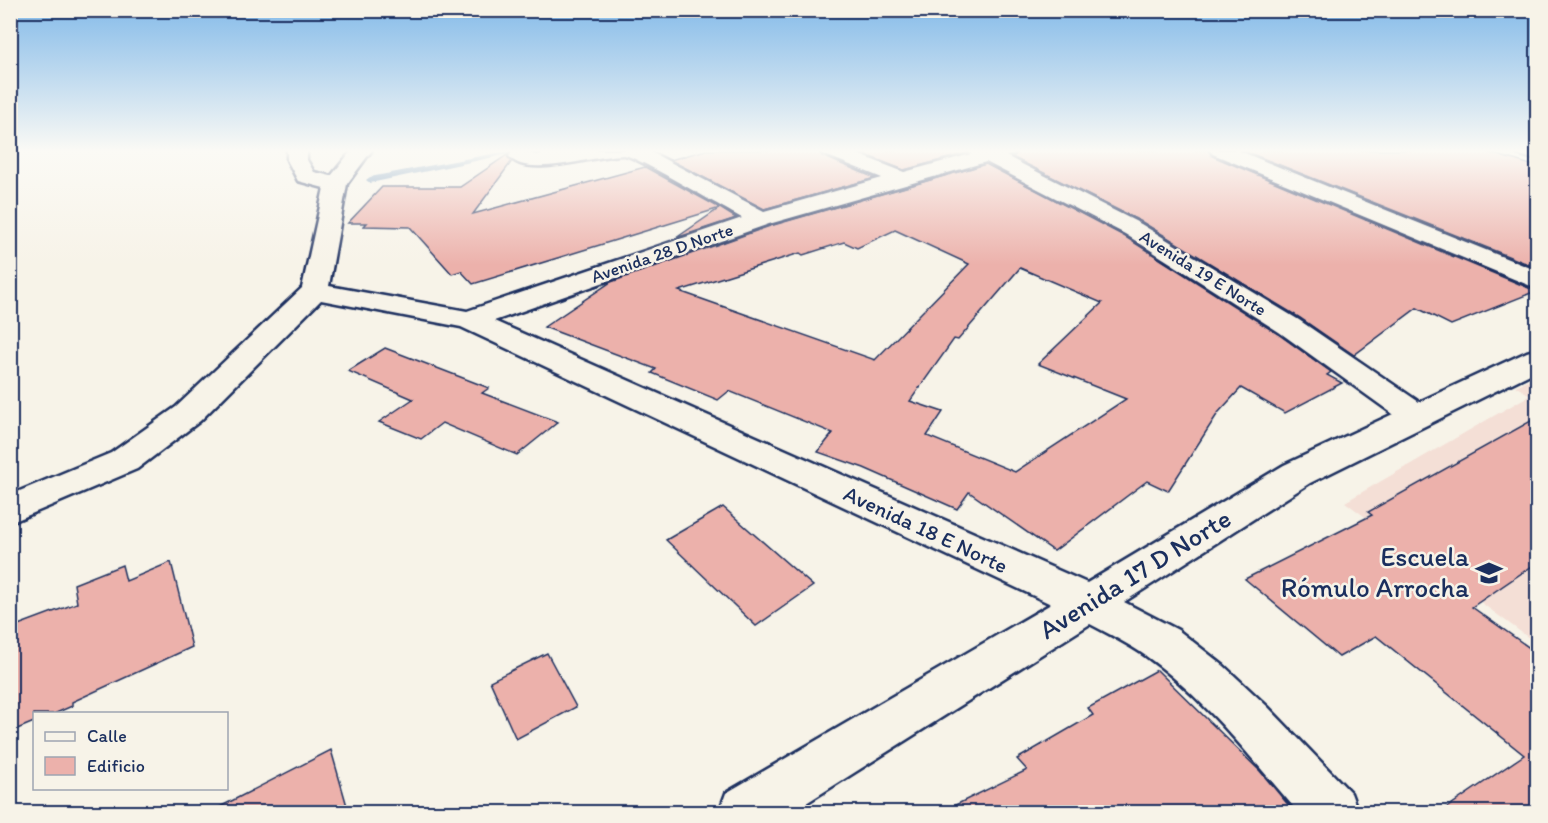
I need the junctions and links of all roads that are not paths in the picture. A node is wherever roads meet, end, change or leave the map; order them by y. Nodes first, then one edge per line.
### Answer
1 (335, 188) edge
2 (704, 188) edge
3 (865, 188) edge
4 (1059, 188) edge
5 (1313, 188) edge
6 (761, 219) junction
7 (1538, 281) edge
8 (315, 291) junction
9 (469, 320) junction
10 (1538, 358) edge
11 (1416, 415) junction
12 (10, 510) edge
13 (1089, 603) junction
14 (745, 813) edge
15 (1332, 813) edge

1 - 8 street
2 - 6 street
3 - 6 street, Avenida 28 D Norte
4 - 11 street, Avenida 19 E Norte
5 - 7 street
6 - 9 street, Avenida 28 D Norte
8 - 9 street, Avenida 28 D Norte
8 - 12 street
9 - 13 street, Avenida 18 E Norte
10 - 11 street, Avenida 17 D Norte
11 - 13 street, Avenida 17 D Norte
13 - 14 street, Avenida 17 D Norte
13 - 15 street, Avenida 18 E Norte

